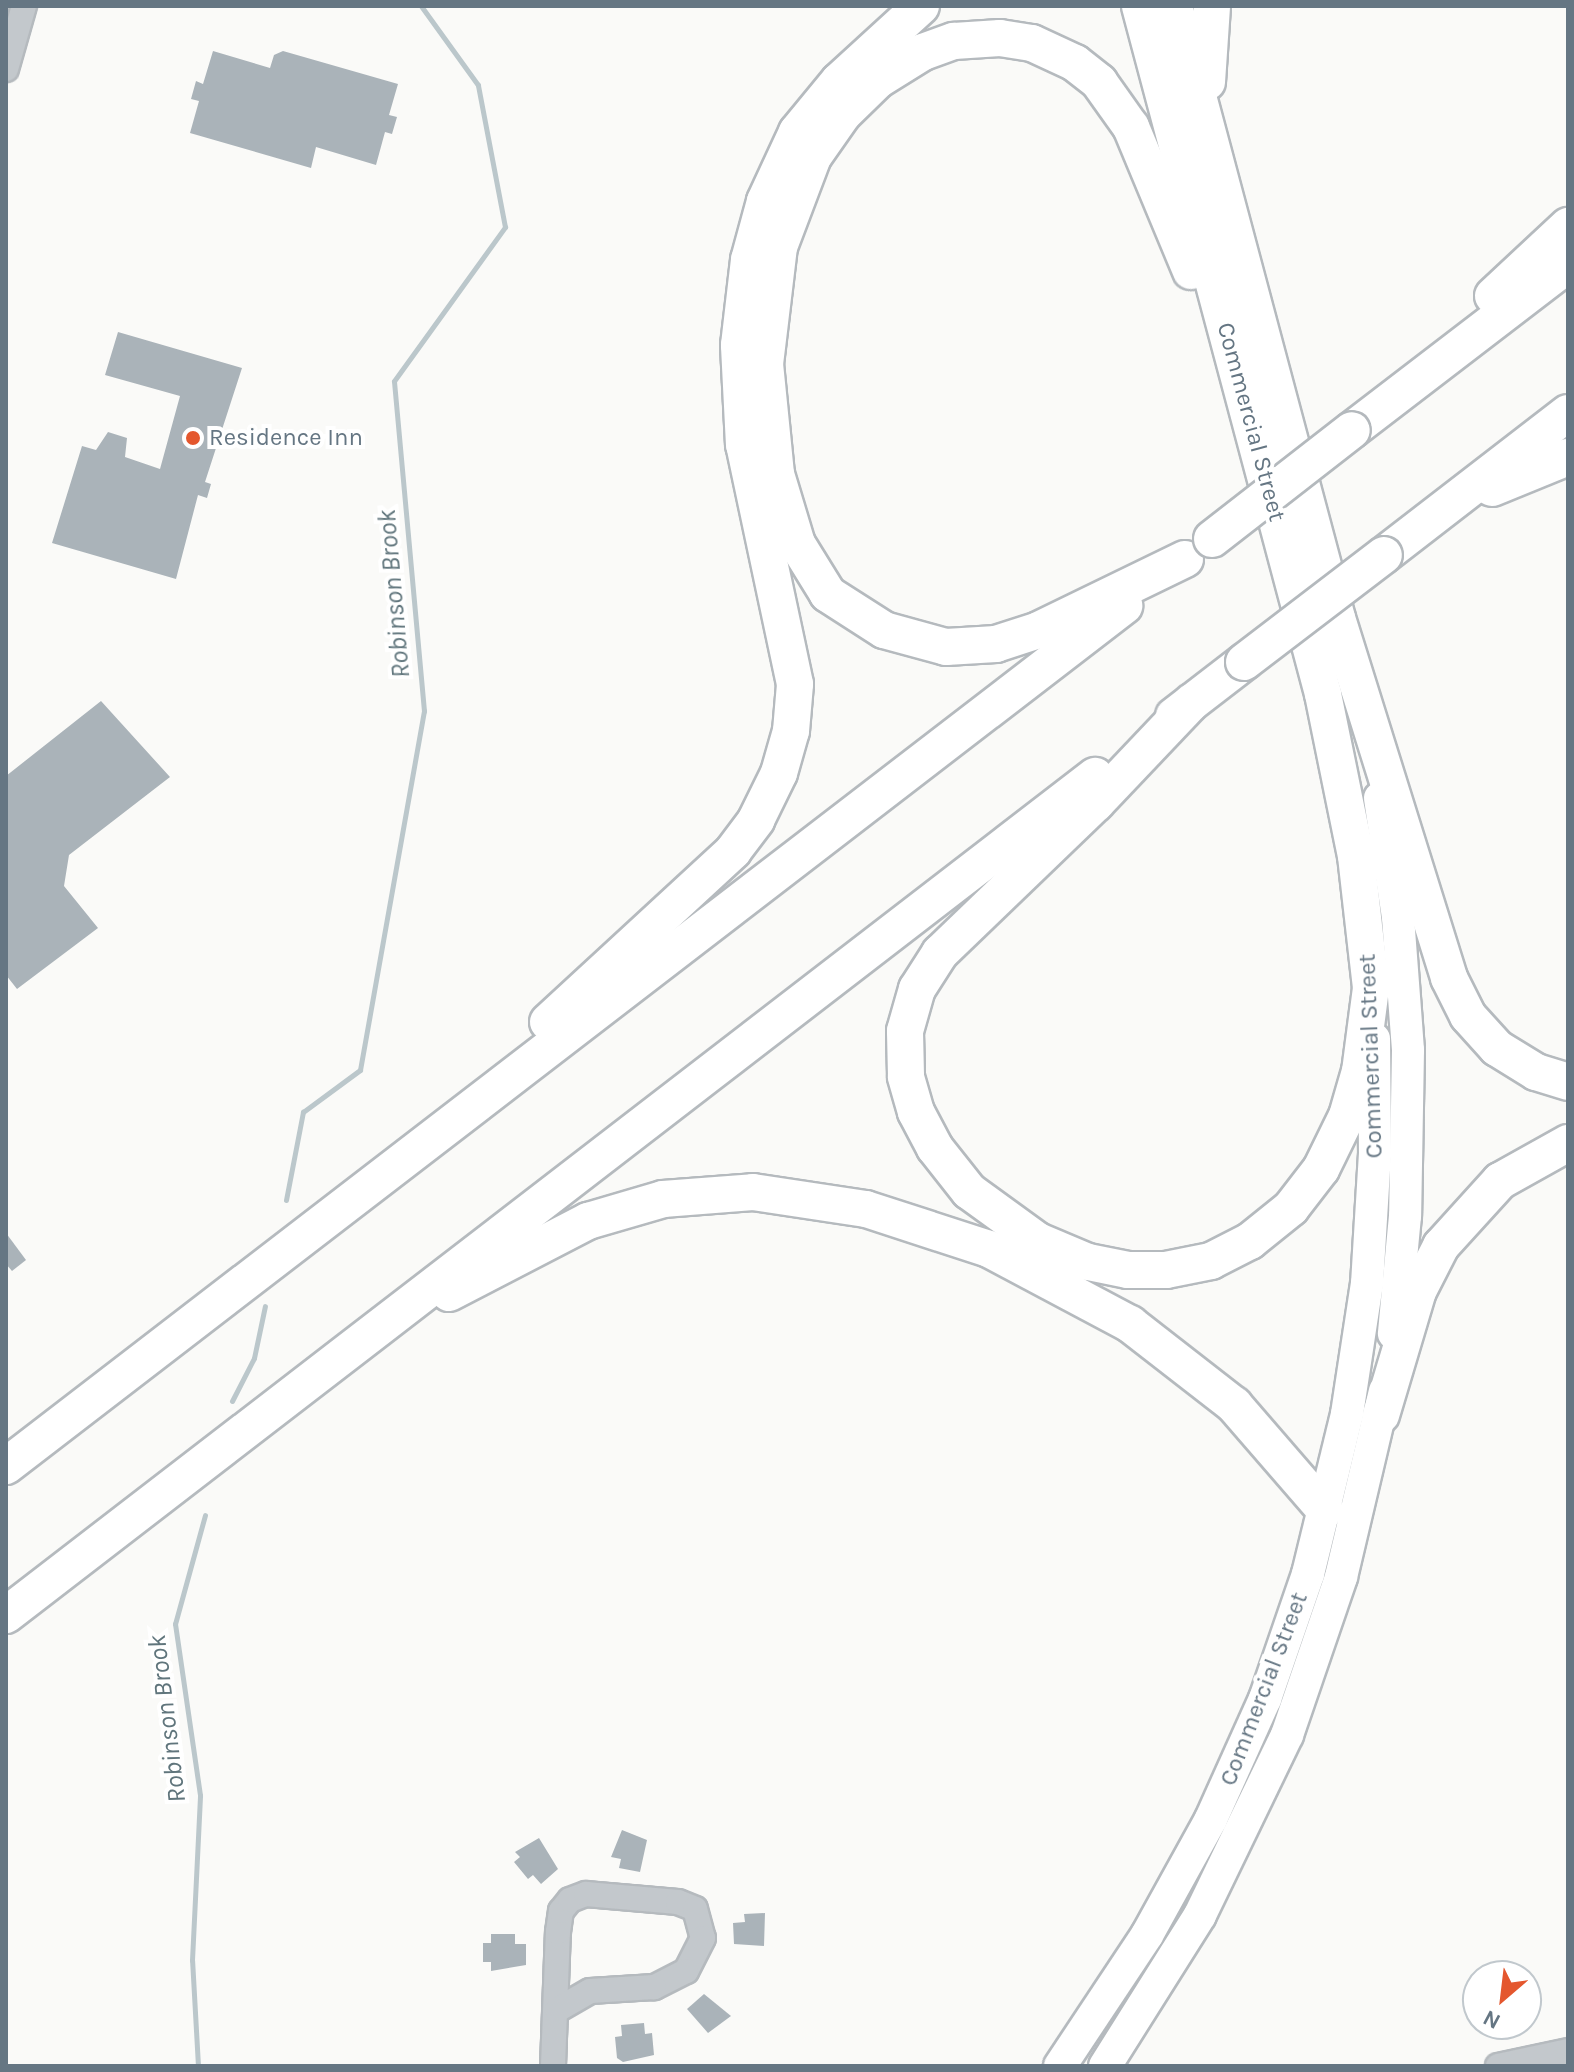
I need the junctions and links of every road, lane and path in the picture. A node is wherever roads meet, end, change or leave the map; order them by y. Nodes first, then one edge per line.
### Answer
1 (24, 6) edge
2 (921, 6) edge
3 (1140, 6) edge
4 (1174, 6) edge
5 (1212, 6) edge
6 (6, 69) edge
7 (1219, 175) junction
8 (1568, 226) edge
9 (1568, 264) edge
10 (1408, 387) junction
11 (1247, 408) junction
12 (1568, 413) edge
13 (1568, 457) edge
14 (1446, 507) junction
15 (1198, 549) junction
16 (1337, 618) junction
17 (1192, 702) junction
18 (1371, 988) junction
19 (1568, 1082) edge
20 (439, 1133) junction
21 (1568, 1143) edge
22 (383, 1325) junction
23 (1381, 1415) junction
24 (6, 1466) edge
25 (1325, 1510) junction
26 (6, 1615) edge
27 (557, 2010) junction
28 (1568, 2051) edge
29 (553, 2066) edge
30 (1060, 2066) edge
31 (1105, 2066) edge
32 (1498, 2066) edge

1 - 6 street
2 - 20 highway
3 - 11 highway, Commercial Street
4 - 7 highway, Commercial Street
5 - 7 highway
7 - 16 highway, Commercial Street
8 - 10 highway
9 - 10 highway
10 - 15 highway, bridge
11 - 15 highway
11 - 18 highway, Commercial Street
12 - 14 highway
13 - 14 highway
14 - 17 highway, bridge
15 - 20 highway
16 - 19 highway
16 - 23 main road, Commercial Street
17 - 18 highway
17 - 22 highway
18 - 25 main road, Commercial Street
20 - 24 highway
21 - 23 highway
22 - 25 highway
22 - 26 highway
23 - 31 main road, Commercial Street
25 - 30 main road, Commercial Street
27 - 27 street
27 - 29 street
28 - 32 street

